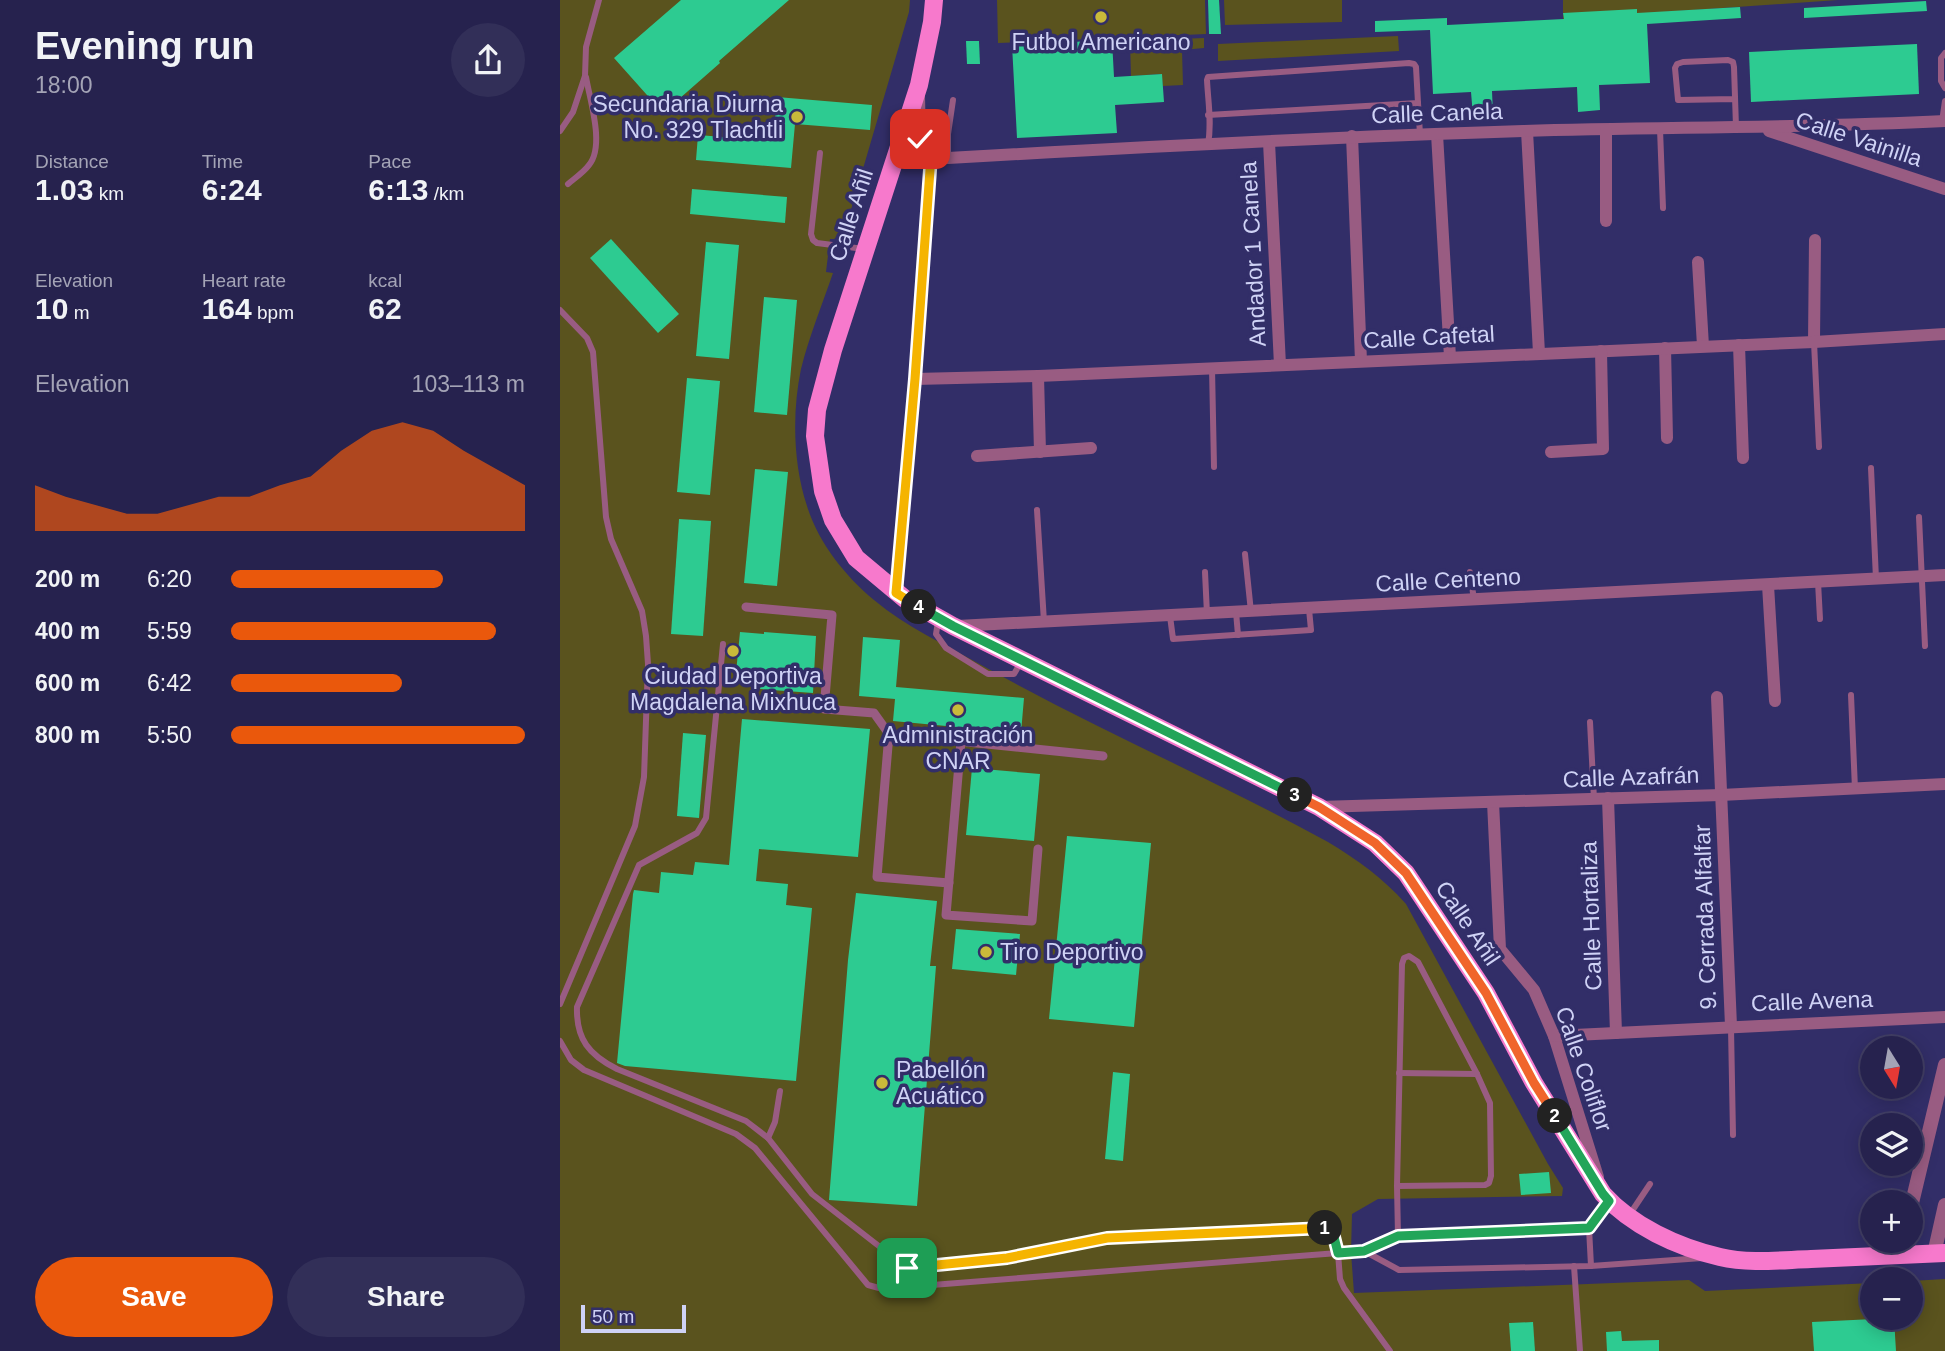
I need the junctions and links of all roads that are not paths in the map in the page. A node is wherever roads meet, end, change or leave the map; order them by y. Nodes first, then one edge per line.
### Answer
1 (598, 0) edge
2 (934, 0) edge
3 (1945, 53) edge
4 (585, 76) junction
5 (919, 85) junction
6 (1945, 88) edge
7 (1735, 99) junction
8 (953, 100) dead end
9 (1945, 101) edge
10 (1418, 103) junction
11 (1209, 115) junction
12 (1943, 122) edge
13 (1736, 128) junction
14 (1759, 128) junction
15 (1660, 129) junction
16 (1606, 130) junction
17 (560, 131) edge
18 (1527, 131) junction
19 (1420, 134) junction
20 (1437, 134) junction
21 (1352, 136) junction
22 (1269, 142) junction
23 (1208, 144) junction
24 (820, 153) dead end
25 (931, 156) junction
26 (947, 158) junction
27 (568, 184) dead end
28 (1945, 190) edge
29 (1663, 208) dead end
30 (1606, 221) dead end
31 (1815, 240) dead end
32 (866, 249) junction
33 (1698, 262) dead end
34 (560, 310) edge
35 (1945, 334) edge
36 (1814, 342) junction
37 (1739, 345) junction
38 (1703, 346) junction
39 (1665, 348) junction
40 (1601, 351) junction
41 (1539, 353) junction
42 (1450, 358) junction
43 (1361, 361) junction
44 (1280, 365) junction
45 (1212, 368) junction
46 (1038, 376) junction
47 (915, 379) junction
48 (1667, 438) dead end
49 (1819, 447) dead end
50 (1091, 448) dead end
51 (1040, 452) junction
52 (1551, 452) dead end
53 (977, 456) dead end
54 (1743, 458) dead end
55 (1214, 467) dead end
56 (1871, 468) dead end
57 (1037, 510) dead end
58 (1919, 517) dead end
59 (1245, 554) dead end
60 (1205, 572) dead end
61 (1470, 572) dead end
62 (1945, 575) edge
63 (1921, 576) junction
64 (1876, 579) junction
65 (1818, 582) junction
66 (1768, 585) junction
67 (896, 593) junction
68 (1474, 600) junction
69 (746, 607) dead end
70 (1309, 608) junction
71 (1251, 611) junction
72 (1236, 612) junction
73 (1207, 614) junction
74 (1170, 616) junction
75 (1820, 619) dead end
76 (1044, 622) junction
77 (946, 623) junction
78 (1238, 635) junction
79 (723, 644) dead end
80 (1925, 646) dead end
81 (1022, 660) junction
82 (1851, 695) dead end
83 (1717, 697) dead end
84 (1775, 701) dead end
85 (1590, 722) dead end
86 (889, 734) junction
87 (961, 741) junction
88 (1103, 756) dead end
89 (1945, 784) edge
90 (1855, 789) junction
91 (1721, 795) junction
92 (1608, 798) junction
93 (1594, 799) junction
94 (1493, 802) junction
95 (1319, 807) junction
96 (1038, 849) dead end
97 (948, 883) junction
98 (560, 1004) edge
99 (1945, 1017) edge
100 (1731, 1026) junction
101 (1616, 1033) junction
102 (1554, 1036) junction
103 (560, 1041) edge
104 (1945, 1065) edge
105 (1399, 1073) junction
106 (1477, 1074) junction
107 (780, 1091) dead end
108 (1733, 1135) dead end
109 (768, 1138) junction
110 (1650, 1184) dead end
111 (1397, 1186) junction
112 (1915, 1190) edge
113 (1606, 1197) junction
114 (1945, 1205) edge
115 (1629, 1216) junction
116 (1589, 1228) junction
117 (1398, 1236) junction
118 (1364, 1251) junction
119 (1860, 1252) edge
120 (1338, 1253) junction
121 (1939, 1254) edge
122 (1721, 1257) junction
123 (1574, 1266) junction
124 (1591, 1266) junction
125 (1390, 1351) edge
126 (1580, 1351) edge

1 - 4 lane
2 - 5 main road, Calle Añil
3 - 6 lane
4 - 17 lane
4 - 27 lane
5 - 25 street
5 - 32 main road, Calle Añil
7 - 7 lane
7 - 13 lane
8 - 26 lane
9 - 12 lane
10 - 11 lane
10 - 11 lane
10 - 19 lane
11 - 23 lane
12 - 14 street, Calle Canela
13 - 14 street, Calle Canela
13 - 15 street, Calle Canela
14 - 28 street, Calle Vainilla
15 - 16 street, Calle Canela
15 - 29 lane
16 - 18 street, Calle Canela
16 - 30 street
18 - 20 street, Calle Canela
18 - 41 street
19 - 20 street, Calle Canela
19 - 21 street, Calle Canela
20 - 42 street
21 - 22 street, Calle Canela
21 - 43 street
22 - 23 street, Calle Canela
22 - 44 street, Andador 1 Canela
23 - 26 street, Calle Canela
24 - 32 lane
25 - 26 street, Calle Canela
25 - 47 street
31 - 36 street
32 - 67 main road, Calle Añil
33 - 38 street
34 - 98 lane
35 - 36 street, Calle Cafetal
36 - 37 street, Calle Cafetal
36 - 49 lane
37 - 38 street, Calle Cafetal
37 - 54 street
38 - 39 street, Calle Cafetal
39 - 40 street, Calle Cafetal
39 - 48 street
40 - 41 street, Calle Cafetal
40 - 52 street
41 - 42 street, Calle Cafetal
42 - 43 street, Calle Cafetal
43 - 44 street, Calle Cafetal
44 - 45 street, Calle Cafetal
45 - 46 street, Calle Cafetal
45 - 55 lane
46 - 47 street, Calle Cafetal
46 - 51 street
47 - 67 street
50 - 51 street
51 - 53 street
56 - 64 lane
57 - 76 lane
58 - 63 lane
59 - 71 lane
60 - 73 lane
61 - 68 lane
62 - 63 street, Calle Centeno
63 - 64 street, Calle Centeno
63 - 80 lane
64 - 65 street, Calle Centeno
65 - 66 street, Calle Centeno
65 - 75 lane
66 - 68 street, Calle Centeno
66 - 84 street
67 - 77 main road, Calle Añil
68 - 70 street, Calle Centeno
69 - 86 street
70 - 71 street, Calle Centeno
70 - 78 lane
71 - 72 street, Calle Centeno
72 - 73 street, Calle Centeno
72 - 78 lane
73 - 74 street, Calle Centeno
74 - 76 street, Calle Centeno
74 - 78 lane
76 - 77 street, Calle Centeno
77 - 81 main road, Calle Añil
77 - 81 lane
79 - 109 lane
81 - 95 main road, Calle Añil
82 - 90 lane
83 - 91 street, 9. Cerrada Alfalfar
85 - 93 lane
86 - 87 street
86 - 97 street
87 - 88 street
87 - 97 street
89 - 90 street, Calle Azafrán
90 - 91 street, Calle Azafrán
91 - 92 street, Calle Azafrán
91 - 100 street, 9. Cerrada Alfalfar
92 - 93 street, Calle Azafrán
92 - 101 street, Calle Hortaliza
93 - 94 street, Calle Azafrán
94 - 95 street, Calle Azafrán
94 - 102 street, Calle Coliflor
95 - 113 main road, Calle Añil
96 - 97 street
99 - 100 street, Calle Avena
100 - 101 street, Calle Avena
100 - 108 lane, 9. Cerrada Alfalfar
101 - 102 street, Calle Avena
102 - 113 street, Calle Coliflor
103 - 120 lane
104 - 112 street
105 - 106 lane
105 - 106 lane
105 - 111 lane
106 - 111 lane
107 - 109 lane
109 - 120 lane
110 - 115 lane
111 - 117 lane
113 - 115 main road, Calle Añil
113 - 116 lane
114 - 121 street
115 - 122 main road, Calle Añil
116 - 117 lane
116 - 124 lane
117 - 118 lane
118 - 120 lane
118 - 123 lane
119 - 122 main road, Calle Añil
120 - 125 lane
122 - 124 lane
123 - 124 lane
123 - 126 lane

